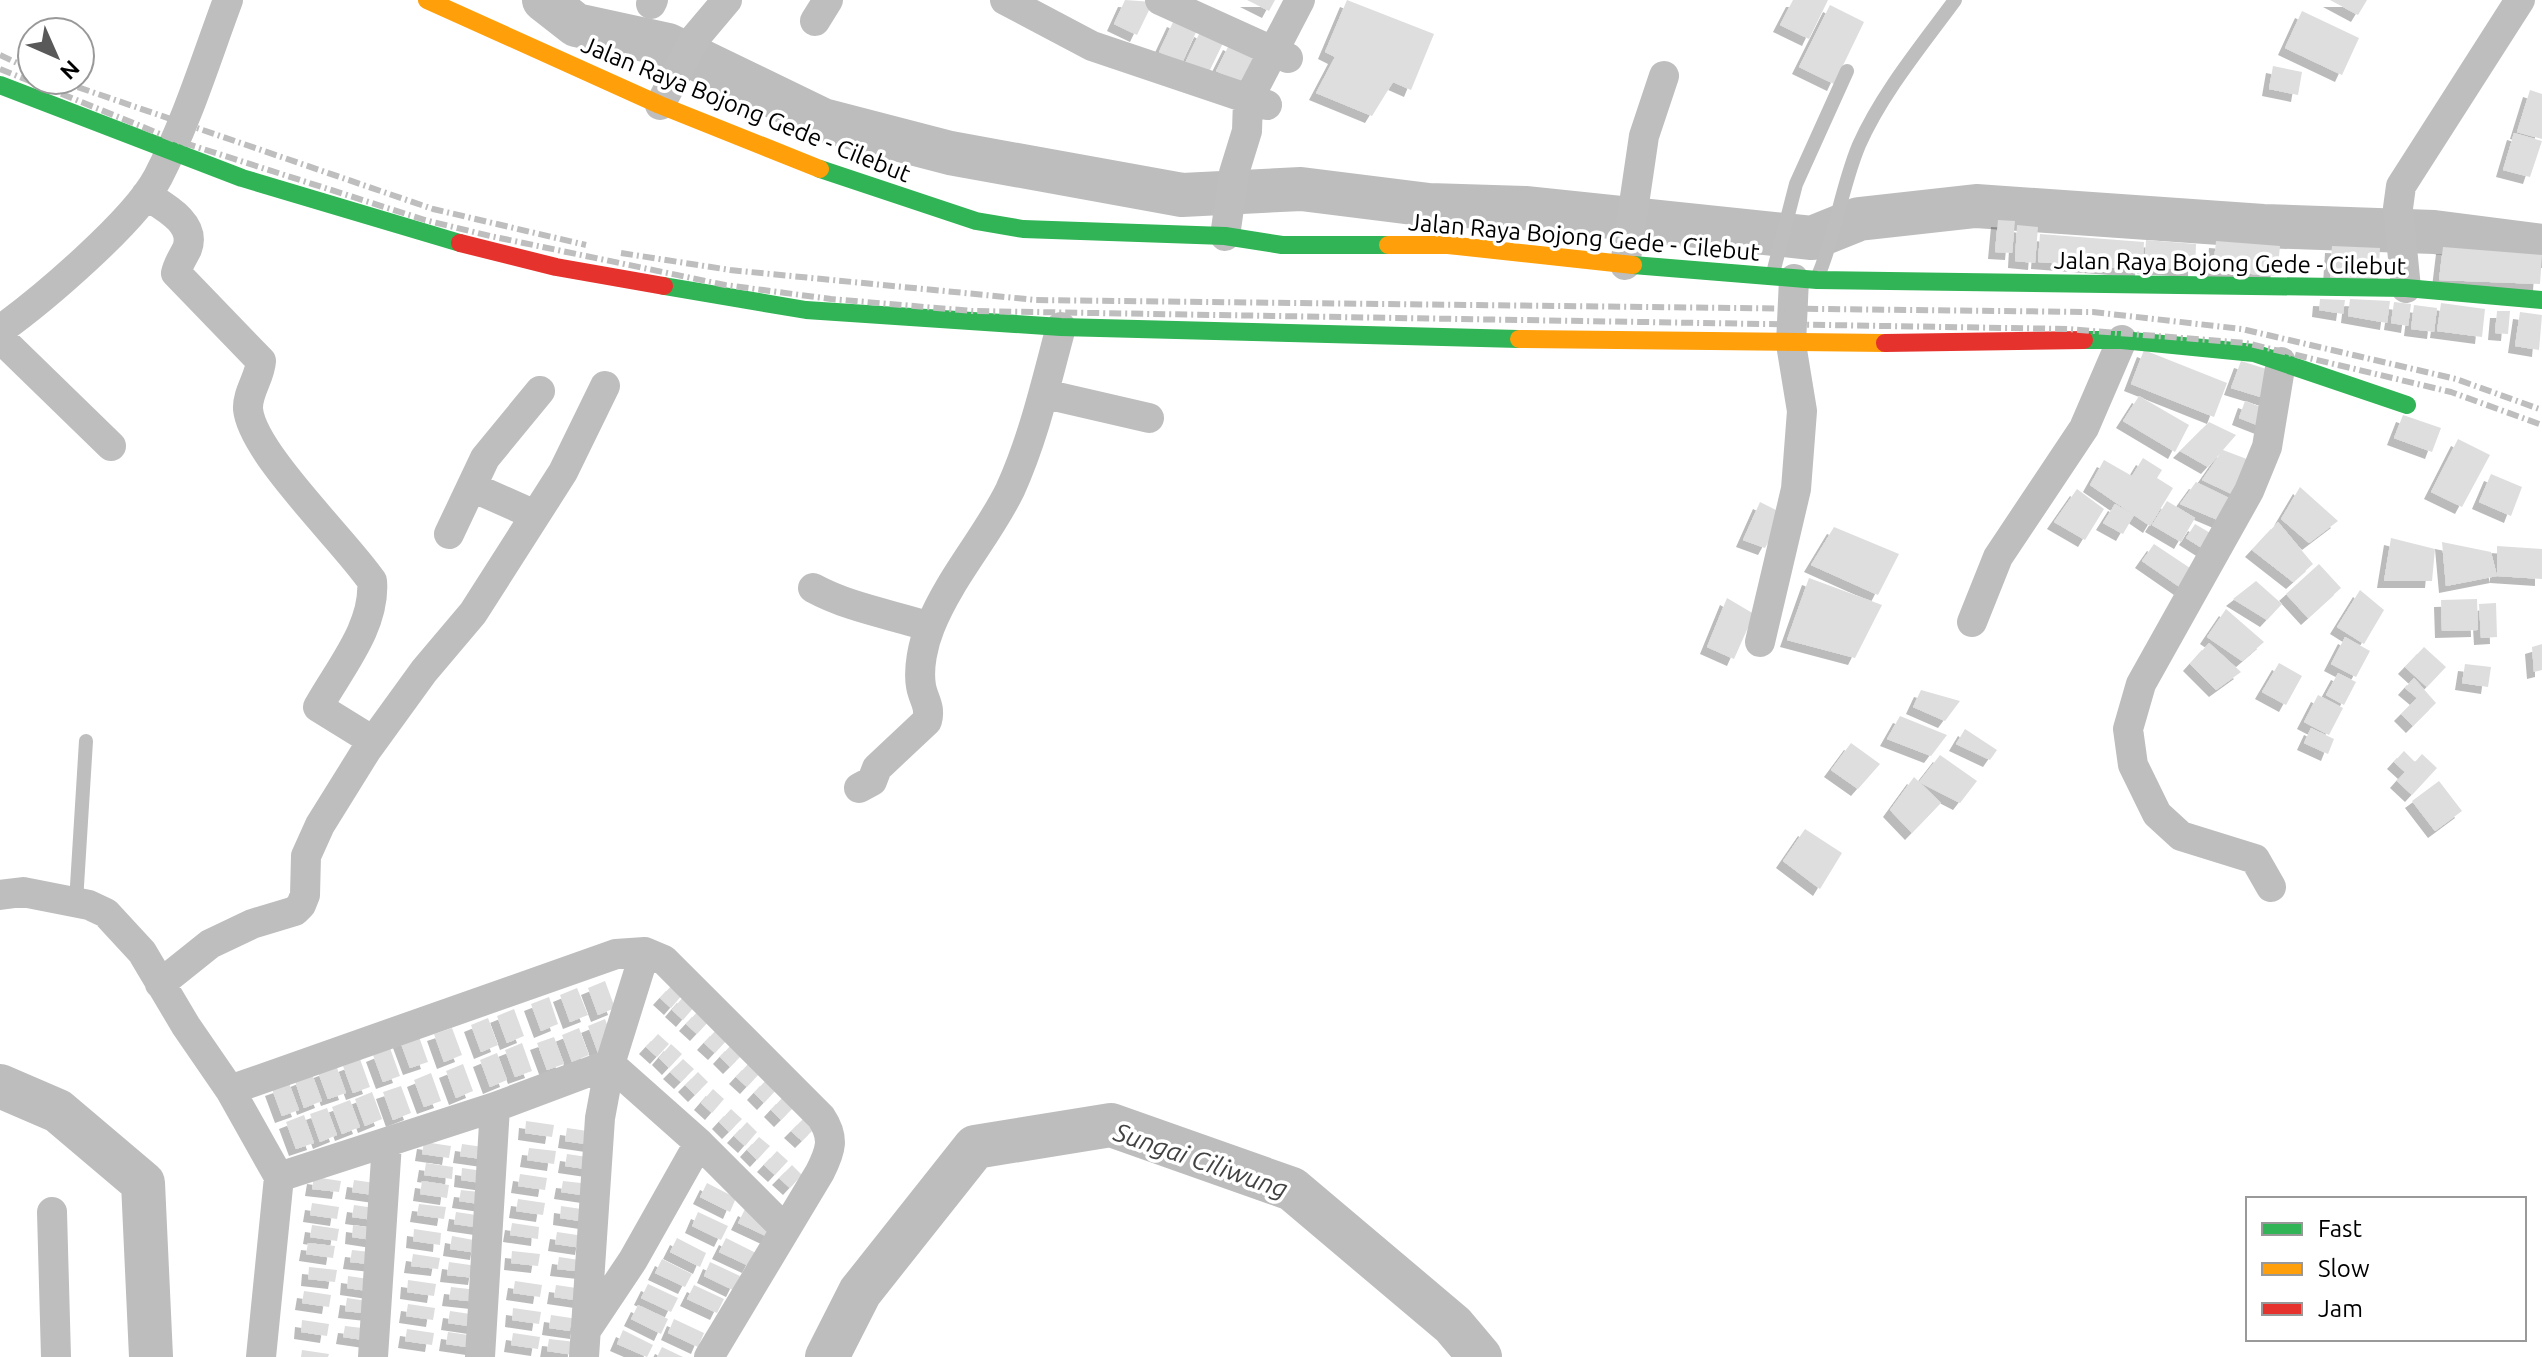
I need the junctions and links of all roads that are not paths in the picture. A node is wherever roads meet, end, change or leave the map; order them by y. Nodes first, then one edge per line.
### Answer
1 (228, 0) edge
2 (427, 0) edge
3 (727, 0) edge
4 (1005, 0) edge
5 (1160, 0) edge
6 (1300, 0) edge
7 (1319, 0) edge
8 (1955, 0) edge
9 (2520, 0) edge
10 (1281, 55) junction
11 (1847, 71) dead end
12 (1664, 76) dead end
13 (0, 85) edge
14 (666, 93) junction
15 (1258, 103) junction
16 (171, 152) junction
17 (146, 195) junction
18 (1225, 229) junction
19 (1625, 265) junction
20 (1794, 278) junction
21 (2405, 282) junction
22 (2542, 300) edge
23 (1061, 327) junction
24 (0, 330) edge
25 (0, 338) edge
26 (2122, 340) junction
27 (1791, 344) junction
28 (2281, 362) junction
29 (605, 386) dead end
30 (540, 391) dead end
31 (1045, 394) junction
32 (2407, 405) dead end
33 (1149, 418) dead end
34 (111, 446) dead end
35 (472, 487) junction
36 (535, 515) junction
37 (449, 534) dead end
38 (813, 588) dead end
39 (1972, 622) dead end
40 (930, 627) junction
41 (1760, 642) dead end
42 (86, 741) dead end
43 (373, 741) junction
44 (859, 788) dead end
45 (2271, 887) dead end
46 (0, 895) edge
47 (76, 902) junction
48 (645, 952) junction
49 (160, 984) junction
50 (610, 1064) junction
51 (230, 1090) junction
52 (495, 1107) junction
53 (387, 1143) junction
54 (699, 1143) junction
55 (279, 1177) junction
56 (52, 1212) dead end
57 (784, 1228) junction
58 (585, 1344) edge
59 (56, 1357) edge
60 (261, 1357) edge
61 (373, 1357) edge
62 (480, 1357) edge
63 (709, 1357) edge

1 - 16 street
2 - 14 street, Jalan Raya Bojong Gede - Cilebut
3 - 14 street
4 - 15 street
5 - 10 street
6 - 10 street
7 - 10 street
8 - 20 lane
9 - 21 street
10 - 15 street
11 - 20 lane
12 - 19 street
13 - 16 street
14 - 18 street, Jalan Raya Bojong Gede - Cilebut
15 - 18 street
16 - 17 street
16 - 23 street
17 - 24 street
17 - 43 street
18 - 19 street, Jalan Raya Bojong Gede - Cilebut
19 - 20 street, Jalan Raya Bojong Gede - Cilebut
20 - 21 street, Jalan Raya Bojong Gede - Cilebut
20 - 27 street
21 - 22 street, Jalan Raya Bojong Gede - Cilebut
23 - 27 street
23 - 31 street
25 - 34 street
26 - 27 street
26 - 28 street
26 - 39 street
27 - 41 street
28 - 32 street
28 - 45 street
29 - 36 street
30 - 35 street
31 - 33 street
31 - 40 street
35 - 36 street
35 - 37 street
36 - 43 street
38 - 40 street
40 - 44 street
42 - 47 lane
43 - 49 street
46 - 47 street
47 - 49 street
48 - 50 street
48 - 51 street
48 - 57 street
49 - 51 street
50 - 52 street
50 - 54 street
50 - 58 street
51 - 55 street
52 - 53 street
52 - 62 street
53 - 55 street
53 - 61 street
54 - 57 street
54 - 58 street
55 - 60 street
56 - 59 street
57 - 63 street

